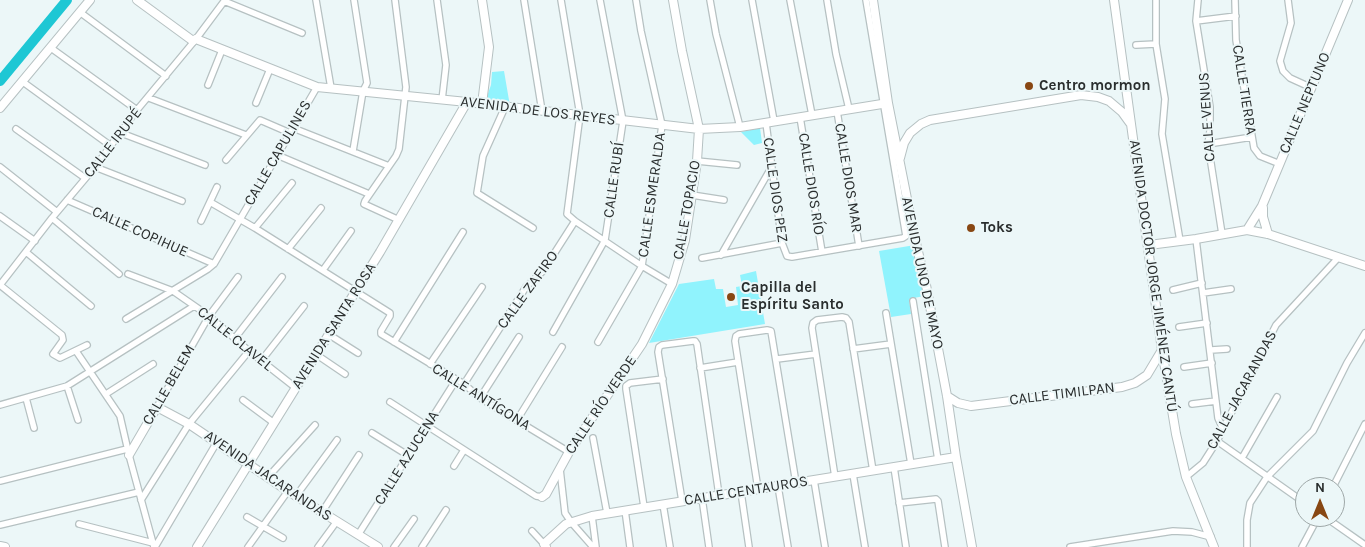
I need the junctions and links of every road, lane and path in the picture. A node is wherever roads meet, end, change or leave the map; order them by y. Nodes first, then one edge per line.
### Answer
1 (90, 0) edge
2 (137, 0) edge
3 (214, 0) edge
4 (316, 0) edge
5 (354, 0) edge
6 (395, 0) edge
7 (438, 0) edge
8 (482, 0) edge
9 (524, 0) edge
10 (561, 0) edge
11 (600, 0) edge
12 (636, 0) edge
13 (673, 0) edge
14 (710, 0) edge
15 (752, 0) edge
16 (790, 0) edge
17 (827, 0) edge
18 (866, 0) edge
19 (873, 0) edge
20 (1114, 0) edge
21 (1156, 0) edge
22 (1198, 0) edge
23 (1235, 0) edge
24 (1288, 0) edge
25 (1348, 0) edge
26 (223, 2) edge
27 (80, 13) junction
28 (1236, 16) junction
29 (1196, 21) junction
30 (302, 33) dead end
31 (195, 40) junction
32 (1156, 44) junction
33 (1136, 46) dead end
34 (51, 48) junction
35 (222, 50) junction
36 (270, 69) junction
37 (166, 76) junction
38 (23, 82) junction
39 (208, 85) dead end
40 (317, 87) junction
41 (331, 88) junction
42 (1312, 88) junction
43 (363, 91) junction
44 (404, 96) junction
45 (149, 98) junction
46 (442, 100) junction
47 (467, 102) junction
48 (256, 103) dead end
49 (886, 103) junction
50 (482, 104) junction
51 (505, 107) junction
52 (0, 108) edge
53 (849, 109) junction
54 (138, 110) junction
55 (542, 111) junction
56 (837, 111) junction
57 (580, 115) junction
58 (812, 115) junction
59 (800, 117) junction
60 (622, 120) junction
61 (774, 121) junction
62 (766, 123) junction
63 (662, 125) junction
64 (740, 127) junction
65 (1132, 127) junction
66 (16, 129) dead end
67 (699, 129) junction
68 (291, 130) junction
69 (121, 133) junction
70 (246, 135) junction
71 (1252, 138) junction
72 (1208, 144) junction
73 (111, 146) junction
74 (352, 151) junction
75 (277, 155) junction
76 (226, 160) dead end
77 (697, 161) junction
78 (1280, 164) junction
79 (205, 165) dead end
80 (737, 165) dead end
81 (900, 165) junction
82 (389, 166) junction
83 (0, 167) edge
84 (95, 167) junction
85 (771, 168) junction
86 (85, 178) junction
87 (292, 183) dead end
88 (217, 187) dead end
89 (369, 194) junction
90 (692, 195) junction
91 (68, 200) junction
92 (724, 200) dead end
93 (182, 201) dead end
94 (210, 202) junction
95 (1262, 206) junction
96 (321, 208) dead end
97 (57, 212) junction
98 (0, 216) edge
99 (52, 218) junction
100 (240, 219) junction
101 (399, 220) junction
102 (575, 221) junction
103 (201, 222) dead end
104 (909, 225) junction
105 (256, 228) junction
106 (533, 228) dead end
107 (1247, 230) junction
108 (351, 231) dead end
109 (463, 232) dead end
110 (1222, 234) junction
111 (1268, 234) junction
112 (1196, 239) junction
113 (605, 240) junction
114 (34, 241) junction
115 (1180, 241) junction
116 (782, 243) junction
117 (1149, 245) junction
118 (859, 246) junction
119 (288, 250) junction
120 (26, 252) junction
121 (822, 252) junction
122 (721, 255) junction
123 (787, 256) joint
124 (702, 258) dead end
125 (1338, 258) junction
126 (214, 264) junction
127 (642, 266) junction
128 (1365, 266) edge
129 (324, 270) junction
130 (118, 274) dead end
131 (128, 274) dead end
132 (238, 277) dead end
133 (282, 277) dead end
134 (1202, 283) junction
135 (672, 284) junction
136 (0, 285) edge
137 (482, 287) dead end
138 (1231, 289) dead end
139 (356, 290) junction
140 (1173, 290) dead end
141 (173, 291) junction
142 (1203, 293) junction
143 (912, 301) dead end
144 (91, 306) dead end
145 (194, 306) junction
146 (304, 306) dead end
147 (886, 313) dead end
148 (209, 316) junction
149 (126, 319) dead end
150 (1207, 324) junction
151 (1179, 327) dead end
152 (553, 332) dead end
153 (1365, 333) edge
154 (328, 334) junction
155 (519, 337) dead end
156 (234, 338) junction
157 (394, 342) junction
158 (598, 342) dead end
159 (87, 344) dead end
160 (642, 344) joint
161 (891, 344) junction
162 (562, 347) dead end
163 (853, 349) junction
164 (1227, 349) dead end
165 (1162, 350) junction
166 (1211, 350) junction
167 (76, 351) junction
168 (248, 351) junction
169 (358, 353) dead end
170 (816, 354) junction
171 (317, 355) junction
172 (777, 359) junction
173 (261, 361) junction
174 (738, 362) junction
175 (1212, 363) junction
176 (153, 364) dead end
177 (430, 364) junction
178 (1184, 366) dead end
179 (700, 368) junction
180 (90, 372) junction
181 (346, 374) dead end
182 (662, 379) junction
183 (456, 380) junction
184 (464, 384) junction
185 (68, 386) junction
186 (296, 388) junction
187 (106, 394) junction
188 (947, 396) junction
189 (1277, 397) dead end
190 (26, 398) junction
191 (480, 398) junction
192 (243, 400) dead end
193 (1216, 401) junction
194 (390, 402) dead end
195 (1192, 404) dead end
196 (0, 405) edge
197 (156, 407) junction
198 (78, 420) dead end
199 (517, 420) junction
200 (274, 423) junction
201 (189, 424) junction
202 (1365, 424) edge
203 (315, 425) dead end
204 (427, 426) junction
205 (34, 428) dead end
206 (1223, 429) junction
207 (372, 433) dead end
208 (594, 438) dead end
209 (338, 440) dead end
210 (1217, 441) junction
211 (217, 442) junction
212 (464, 450) junction
213 (128, 452) junction
214 (569, 452) junction
215 (360, 455) dead end
216 (409, 456) junction
217 (956, 457) junction
218 (1242, 458) junction
219 (938, 460) junction
220 (248, 463) junction
221 (912, 464) junction
222 (454, 466) dead end
223 (560, 467) junction
224 (894, 467) junction
225 (873, 470) junction
226 (853, 474) junction
227 (1266, 476) junction
228 (268, 477) junction
229 (835, 477) junction
230 (1186, 477) junction
231 (1338, 477) edge
232 (814, 480) junction
233 (0, 482) edge
234 (796, 483) junction
235 (778, 486) junction
236 (758, 489) junction
237 (288, 491) junction
238 (139, 492) junction
239 (741, 492) junction
240 (719, 495) junction
241 (296, 496) junction
242 (1295, 496) edge
243 (542, 497) joint
244 (702, 498) junction
245 (141, 500) junction
246 (682, 501) junction
247 (899, 503) junction
248 (663, 504) junction
249 (644, 507) junction
250 (446, 510) dead end
251 (625, 510) junction
252 (322, 512) junction
253 (606, 513) junction
254 (592, 516) junction
255 (247, 517) dead end
256 (414, 519) dead end
257 (337, 521) junction
258 (571, 522) junction
259 (79, 524) dead end
260 (0, 525) edge
261 (263, 526) junction
262 (1313, 527) edge
263 (1339, 527) edge
264 (532, 531) dead end
265 (358, 535) junction
266 (1211, 537) junction
267 (283, 538) dead end
268 (0, 546) edge
269 (154, 546) edge
270 (545, 546) edge
271 (1080, 546) edge
272 (1365, 546) edge
273 (5, 547) edge
274 (197, 547) edge
275 (248, 547) edge
276 (318, 547) edge
277 (378, 547) edge
278 (394, 547) edge
279 (422, 547) edge
280 (595, 547) edge
281 (630, 547) edge
282 (670, 547) edge
283 (709, 547) edge
284 (749, 547) edge
285 (788, 547) edge
286 (826, 547) edge
287 (865, 547) edge
288 (906, 547) edge
289 (945, 547) edge
290 (972, 547) edge
291 (1070, 547) edge
292 (1214, 547) edge
293 (1247, 547) edge
294 (1302, 547) edge

1 - 27 street
2 - 31 street, AVENIDA DE LOS REYES
3 - 26 street
4 - 41 street
5 - 43 street
6 - 44 street
7 - 46 street
8 - 50 street
9 - 55 street
10 - 57 street
11 - 60 street, CALLE RUBÍ
12 - 63 street
13 - 67 street, CALLE TOPACIO
14 - 64 street
15 - 61 street
16 - 58 street
17 - 53 street
18 - 49 street
19 - 49 street, AVENIDA UNO DE MAYO
20 - 65 street, AVENIDA DOCTOR JORGE JIMÉNEZ CANTÚ
21 - 32 street
22 - 29 street, CALLE VENUS
23 - 28 street, CALLE TIERRA
24 - 42 street
25 - 42 street, CALLE NEPTUNO
26 - 30 street
26 - 31 street, CALLE IRUPÉ
27 - 34 street
27 - 37 street
28 - 29 street
28 - 71 street, CALLE TIERRA
29 - 72 street, CALLE VENUS
31 - 35 street, AVENIDA DE LOS REYES
31 - 37 street, CALLE IRUPÉ
32 - 33 street
32 - 115 street
34 - 38 street
34 - 54 street
35 - 36 street, AVENIDA DE LOS REYES
35 - 39 street
36 - 40 street, AVENIDA DE LOS REYES
36 - 48 street
37 - 45 street, CALLE IRUPÉ
38 - 52 street
38 - 73 street
40 - 41 street, AVENIDA DE LOS REYES
40 - 68 street, CALLE CAPULINES
41 - 43 street, AVENIDA DE LOS REYES
42 - 78 street, CALLE NEPTUNO
43 - 44 street, AVENIDA DE LOS REYES
43 - 74 street
44 - 46 street, AVENIDA DE LOS REYES
44 - 82 street
45 - 54 street, CALLE IRUPÉ
45 - 70 street
46 - 47 street, AVENIDA DE LOS REYES
47 - 50 street, AVENIDA DE LOS REYES
47 - 101 street, AVENIDA SANTA ROSA
49 - 53 street, AVENIDA DE LOS REYES
49 - 81 street, AVENIDA UNO DE MAYO
49 - 104 street
50 - 51 street, AVENIDA DE LOS REYES
51 - 55 street, AVENIDA DE LOS REYES
51 - 106 street
53 - 56 street, AVENIDA DE LOS REYES
54 - 69 street, CALLE IRUPÉ
55 - 57 street, AVENIDA DE LOS REYES
56 - 58 street, AVENIDA DE LOS REYES
56 - 118 street, CALLE DIOS MAR
57 - 60 street, AVENIDA DE LOS REYES
57 - 102 street
58 - 59 street, AVENIDA DE LOS REYES
59 - 61 street, AVENIDA DE LOS REYES
59 - 121 street, CALLE DIOS RÍO
60 - 63 street, AVENIDA DE LOS REYES
60 - 113 street, CALLE RUBÍ
61 - 62 street, AVENIDA DE LOS REYES
62 - 64 street, AVENIDA DE LOS REYES
62 - 85 street, CALLE DIOS PEZ
63 - 67 street, AVENIDA DE LOS REYES
63 - 127 street, CALLE ESMERALDA
64 - 67 street, AVENIDA DE LOS REYES
65 - 81 street
65 - 117 street, AVENIDA DOCTOR JORGE JIMÉNEZ CANTÚ
66 - 86 street
67 - 77 street, CALLE TOPACIO
68 - 70 street
68 - 74 street
68 - 75 street, CALLE CAPULINES
69 - 73 street, CALLE IRUPÉ
69 - 79 street
70 - 76 street
71 - 72 street
71 - 78 street, CALLE TIERRA
72 - 110 street, CALLE VENUS
73 - 84 street, CALLE IRUPÉ
74 - 82 street
75 - 89 street
75 - 100 street, CALLE CAPULINES
77 - 80 street
77 - 90 street, CALLE TOPACIO
78 - 95 street, CALLE NEPTUNO
81 - 104 street, AVENIDA UNO DE MAYO
82 - 89 street
83 - 97 street
84 - 86 street, CALLE IRUPÉ
84 - 93 street
85 - 116 street, CALLE DIOS PEZ
85 - 122 street
86 - 91 street, CALLE IRUPÉ
87 - 105 street
88 - 94 street
89 - 101 street
90 - 92 street
90 - 135 street, CALLE TOPACIO
91 - 97 street, CALLE IRUPÉ
91 - 126 street, CALLE COPIHUE
94 - 100 street
94 - 103 street
95 - 107 street, CALLE NEPTUNO
95 - 111 street
96 - 119 street
97 - 99 street, CALLE IRUPÉ
98 - 114 street
99 - 114 street, CALLE IRUPÉ
99 - 130 street
100 - 105 street
100 - 126 street, CALLE CAPULINES
101 - 139 street, AVENIDA SANTA ROSA
102 - 113 street
102 - 184 street, CALLE ZAFIRO
104 - 118 street, CALLE DIOS MAR
104 - 188 street, AVENIDA UNO DE MAYO
105 - 119 street
107 - 110 street
107 - 111 street
108 - 129 street
109 - 157 street
110 - 112 street
111 - 125 street
112 - 115 street
112 - 134 street
113 - 127 street
113 - 152 street
114 - 120 street, CALLE IRUPÉ
115 - 117 street
116 - 122 street
116 - 123 street, CALLE DIOS PEZ
117 - 165 street, AVENIDA DOCTOR JORGE JIMÉNEZ CANTÚ
118 - 121 street, CALLE DIOS MAR
119 - 129 street
120 - 136 street, CALLE IRUPÉ
120 - 144 street
121 - 123 street, CALLE DIOS MAR
122 - 124 street
125 - 128 street
125 - 206 street, CALLE JACARANDAS
126 - 141 street
127 - 135 street
127 - 158 street
129 - 139 street
131 - 141 street, CALLE CLAVEL
132 - 148 street, CALLE BELEM
133 - 156 street
134 - 140 street
134 - 142 street
135 - 160 street, CALLE TOPACIO
136 - 167 street
137 - 177 street
138 - 142 street
139 - 154 street, AVENIDA SANTA ROSA
139 - 157 street, CALLE ANTÍGONA
141 - 145 street, CALLE CLAVEL
141 - 149 street
142 - 150 street
143 - 219 street
145 - 148 street, CALLE CLAVEL
145 - 180 street
146 - 173 street
147 - 161 street
148 - 156 street, CALLE CLAVEL
148 - 197 street, CALLE BELEM
150 - 151 street
150 - 166 street
153 - 227 street
154 - 169 street
154 - 171 street, AVENIDA SANTA ROSA
155 - 191 street
156 - 168 street, CALLE CLAVEL
157 - 177 street, CALLE ANTÍGONA
159 - 167 street
160 - 214 street, CALLE RÍO VERDE
161 - 163 street
161 - 221 street
162 - 199 street
163 - 170 street
163 - 225 street
164 - 166 street
165 - 188 street, CALLE TIMILPAN
165 - 230 street, AVENIDA DOCTOR JORGE JIMÉNEZ CANTÚ
166 - 175 street
167 - 180 street
168 - 173 street, CALLE CLAVEL
168 - 201 street
170 - 172 street
170 - 229 street
171 - 181 street
171 - 186 street, AVENIDA SANTA ROSA
172 - 174 street
172 - 234 street
173 - 186 street, CALLE CLAVEL
174 - 179 street
174 - 236 street
175 - 178 street
175 - 193 street
176 - 187 street
177 - 183 street, CALLE ANTÍGONA
179 - 182 street
179 - 240 street
180 - 185 street
180 - 187 street
182 - 246 street
182 - 249 street
183 - 184 street, CALLE ANTÍGONA
183 - 204 street, CALLE AZUCENA
184 - 191 street, CALLE ANTÍGONA
185 - 190 street
185 - 198 street
186 - 200 street, AVENIDA SANTA ROSA
187 - 213 street
188 - 217 street, AVENIDA UNO DE MAYO
189 - 218 street
190 - 196 street
190 - 205 street
191 - 199 street, CALLE ANTÍGONA
192 - 200 street
193 - 195 street
193 - 206 street
194 - 204 street
197 - 201 street, AVENIDA JACARANDAS
197 - 213 street, CALLE BELEM
199 - 214 street, CALLE ANTÍGONA
200 - 220 street, AVENIDA SANTA ROSA
201 - 211 street, AVENIDA JACARANDAS
201 - 245 street
202 - 231 street
203 - 228 street
204 - 212 street
204 - 216 street, CALLE AZUCENA
206 - 210 street, CALLE JACARANDAS
207 - 216 street
208 - 253 street
209 - 241 street
210 - 218 street
210 - 230 street, CALLE JACARANDAS
211 - 220 street, AVENIDA JACARANDAS
211 - 269 street
212 - 222 street
212 - 243 street
213 - 233 street
213 - 238 street
214 - 223 street, CALLE RÍO VERDE
215 - 252 street
216 - 265 street, CALLE AZUCENA
217 - 219 street, CALLE CENTAUROS
217 - 290 street, AVENIDA UNO DE MAYO
218 - 227 street
219 - 221 street, CALLE CENTAUROS
220 - 228 street, AVENIDA JACARANDAS
220 - 274 street, AVENIDA SANTA ROSA
221 - 224 street, CALLE CENTAUROS
223 - 243 street, CALLE RÍO VERDE
223 - 258 street
224 - 225 street, CALLE CENTAUROS
224 - 247 street
225 - 226 street, CALLE CENTAUROS
226 - 229 street, CALLE CENTAUROS
226 - 287 street
227 - 242 street
227 - 293 street
228 - 237 street, AVENIDA JACARANDAS
229 - 232 street, CALLE CENTAUROS
230 - 266 street, AVENIDA DOCTOR JORGE JIMÉNEZ CANTÚ
232 - 234 street, CALLE CENTAUROS
232 - 286 street
234 - 235 street, CALLE CENTAUROS
235 - 236 street, CALLE CENTAUROS
235 - 285 street
236 - 239 street, CALLE CENTAUROS
237 - 241 street, AVENIDA JACARANDAS
237 - 261 street
238 - 245 street
238 - 260 street
239 - 240 street, CALLE CENTAUROS
239 - 284 street
240 - 244 street, CALLE CENTAUROS
241 - 252 street, AVENIDA JACARANDAS
244 - 246 street, CALLE CENTAUROS
244 - 283 street
245 - 269 street
246 - 248 street, CALLE CENTAUROS
247 - 288 street
247 - 289 street
248 - 249 street, CALLE CENTAUROS
248 - 282 street
249 - 251 street, CALLE CENTAUROS
250 - 279 street
251 - 253 street, CALLE CENTAUROS
251 - 281 street
252 - 257 street, AVENIDA JACARANDAS
253 - 254 street, CALLE CENTAUROS
254 - 258 street, CALLE CENTAUROS
254 - 280 street
255 - 261 street
256 - 278 street
257 - 265 street, AVENIDA JACARANDAS
257 - 276 street
258 - 270 street, CALLE CENTAUROS
258 - 280 street
259 - 269 street
261 - 267 street
261 - 275 street
262 - 294 street
263 - 272 street
264 - 270 street
265 - 277 street, AVENIDA JACARANDAS
266 - 271 street
266 - 292 street, AVENIDA DOCTOR JORGE JIMÉNEZ CANTÚ
268 - 273 street
271 - 291 street

